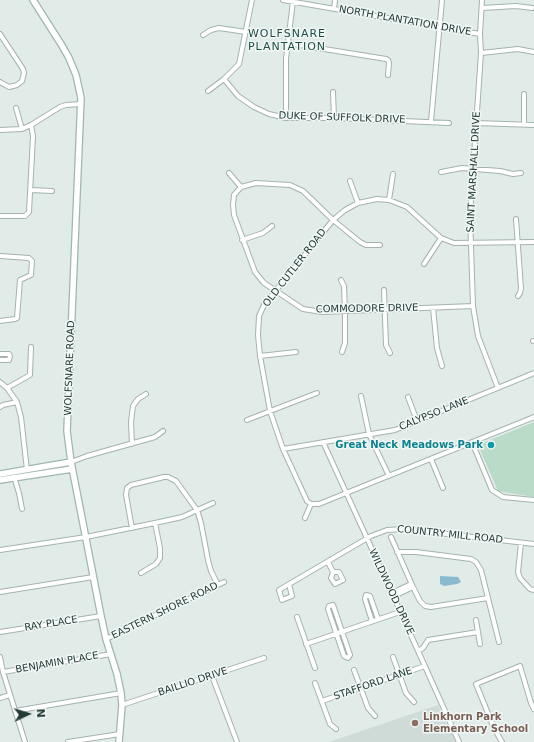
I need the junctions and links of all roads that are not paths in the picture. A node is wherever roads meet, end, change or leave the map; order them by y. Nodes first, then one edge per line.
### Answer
1 (33, 0) edge
2 (252, 0) edge
3 (283, 0) edge
4 (335, 0) edge
5 (442, 0) edge
6 (482, 0) edge
7 (294, 1) edge
8 (482, 8) junction
9 (532, 8) dead end
10 (334, 9) junction
11 (440, 28) junction
12 (246, 32) junction
13 (0, 34) edge
14 (480, 34) junction
15 (203, 35) dead end
16 (287, 43) junction
17 (534, 52) edge
18 (481, 53) junction
19 (388, 75) dead end
20 (224, 79) junction
21 (0, 82) edge
22 (208, 91) dead end
23 (333, 92) dead end
24 (524, 94) dead end
25 (81, 104) junction
26 (16, 108) dead end
27 (286, 118) junction
28 (334, 118) junction
29 (431, 121) junction
30 (450, 123) dead end
31 (476, 123) junction
32 (524, 124) junction
33 (31, 125) junction
34 (534, 125) edge
35 (22, 128) junction
36 (0, 130) edge
37 (472, 169) junction
38 (441, 172) dead end
39 (229, 173) dead end
40 (521, 173) dead end
41 (393, 174) dead end
42 (350, 181) dead end
43 (241, 187) junction
44 (31, 190) junction
45 (52, 191) dead end
46 (388, 200) junction
47 (358, 203) junction
48 (0, 216) edge
49 (516, 219) dead end
50 (333, 220) junction
51 (272, 226) dead end
52 (441, 238) junction
53 (242, 240) junction
54 (534, 242) edge
55 (471, 243) junction
56 (518, 243) junction
57 (380, 245) dead end
58 (0, 256) edge
59 (424, 264) dead end
60 (341, 280) dead end
61 (384, 290) dead end
62 (275, 292) junction
63 (518, 296) dead end
64 (473, 306) junction
65 (433, 308) junction
66 (385, 310) junction
67 (345, 311) junction
68 (0, 321) edge
69 (31, 346) dead end
70 (296, 352) dead end
71 (342, 352) dead end
72 (390, 353) dead end
73 (0, 354) edge
74 (260, 356) junction
75 (0, 360) edge
76 (442, 366) dead end
77 (534, 373) edge
78 (0, 382) edge
79 (8, 388) junction
80 (498, 388) junction
81 (316, 393) dead end
82 (146, 394) dead end
83 (361, 396) dead end
84 (408, 398) dead end
85 (17, 402) junction
86 (0, 407) edge
87 (270, 411) junction
88 (534, 417) edge
89 (246, 420) dead end
90 (417, 422) junction
91 (163, 431) dead end
92 (369, 434) junction
93 (323, 442) junction
94 (472, 442) junction
95 (132, 444) junction
96 (283, 449) junction
97 (431, 459) junction
98 (71, 462) junction
99 (72, 469) junction
100 (30, 472) junction
101 (0, 474) edge
102 (14, 475) junction
103 (389, 476) junction
104 (0, 480) edge
105 (122, 485) dead end
106 (127, 488) junction
107 (443, 488) dead end
108 (346, 493) junction
109 (534, 500) edge
110 (213, 503) dead end
111 (311, 504) junction
112 (22, 509) dead end
113 (197, 510) junction
114 (305, 518) dead end
115 (155, 523) junction
116 (132, 528) junction
117 (86, 537) junction
118 (390, 537) dead end
119 (367, 538) junction
120 (521, 543) junction
121 (534, 544) edge
122 (0, 550) edge
123 (397, 552) junction
124 (328, 562) junction
125 (141, 572) dead end
126 (333, 572) dead end
127 (94, 578) junction
128 (224, 582) dead end
129 (289, 584) dead end
130 (218, 585) junction
131 (412, 585) junction
132 (534, 590) edge
133 (0, 592) edge
134 (393, 594) junction
135 (488, 598) junction
136 (400, 612) junction
137 (101, 616) junction
138 (297, 617) dead end
139 (378, 619) junction
140 (476, 620) dead end
141 (372, 621) junction
142 (0, 632) edge
143 (342, 632) junction
144 (478, 632) junction
145 (336, 634) junction
146 (106, 639) junction
147 (498, 642) dead end
148 (306, 644) junction
149 (480, 644) dead end
150 (418, 651) junction
151 (111, 654) junction
152 (0, 657) edge
153 (393, 657) dead end
154 (264, 658) dead end
155 (425, 666) junction
156 (314, 668) dead end
157 (354, 670) dead end
158 (3, 672) junction
159 (400, 675) junction
160 (212, 676) junction
161 (315, 683) dead end
162 (360, 689) junction
163 (121, 693) junction
164 (10, 695) junction
165 (0, 698) edge
166 (322, 702) junction
167 (414, 702) dead end
168 (122, 705) junction
169 (534, 709) edge
170 (14, 711) junction
171 (375, 716) dead end
172 (336, 729) dead end
173 (120, 734) junction
174 (25, 742) edge
175 (68, 742) edge
176 (119, 742) edge
177 (238, 742) edge
178 (459, 742) edge
179 (502, 742) edge

1 - 25 street, WOLFSNARE ROAD
2 - 12 street
3 - 7 street, NORTH PLANTATION DRIVE
4 - 10 street
5 - 11 street
6 - 8 street, SAINT MARSHALL DRIVE
7 - 10 street, NORTH PLANTATION DRIVE
7 - 16 street
8 - 9 street
8 - 14 street, SAINT MARSHALL DRIVE
10 - 11 street, NORTH PLANTATION DRIVE
11 - 14 street, NORTH PLANTATION DRIVE
11 - 29 street
12 - 15 street
12 - 20 street
13 - 21 street
14 - 18 street, SAINT MARSHALL DRIVE
16 - 19 street
16 - 27 street
17 - 18 street
18 - 31 street, SAINT MARSHALL DRIVE
20 - 22 street
20 - 27 street, DUKE OF SUFFOLK DRIVE
23 - 28 street
24 - 32 street
25 - 33 street
25 - 98 street, WOLFSNARE ROAD
26 - 35 street
27 - 28 street, DUKE OF SUFFOLK DRIVE
28 - 29 street, DUKE OF SUFFOLK DRIVE
29 - 30 street, DUKE OF SUFFOLK DRIVE
31 - 32 street
31 - 37 street, SAINT MARSHALL DRIVE
32 - 34 street
33 - 35 street
33 - 44 street
35 - 36 street
37 - 38 street
37 - 40 street
37 - 55 street, SAINT MARSHALL DRIVE
39 - 43 street
41 - 46 street
42 - 47 street
43 - 50 street
43 - 53 street, COMMODORE DRIVE
44 - 45 street
44 - 48 street
46 - 47 street, OLD CUTLER ROAD
46 - 52 street, OLD CUTLER ROAD
47 - 50 street, OLD CUTLER ROAD
49 - 56 street
50 - 57 street
50 - 62 street, OLD CUTLER ROAD
51 - 53 street
52 - 55 street, OLD CUTLER ROAD
52 - 59 street
53 - 62 street, COMMODORE DRIVE
54 - 56 street, OLD CUTLER ROAD
55 - 56 street, OLD CUTLER ROAD
55 - 64 street, SAINT MARSHALL DRIVE
56 - 63 street
58 - 68 street
60 - 67 street
61 - 66 street
62 - 67 street, COMMODORE DRIVE
62 - 74 street, OLD CUTLER ROAD
64 - 65 street, COMMODORE DRIVE
64 - 80 street, SAINT MARSHALL DRIVE
65 - 66 street, COMMODORE DRIVE
65 - 76 street
66 - 67 street, COMMODORE DRIVE
66 - 72 street
67 - 71 street
69 - 79 street
70 - 74 street
73 - 75 street
74 - 87 street, OLD CUTLER ROAD
77 - 80 street, CALYPSO LANE
78 - 79 street
79 - 85 street
80 - 90 street, CALYPSO LANE
81 - 87 street
82 - 95 street
83 - 92 street
84 - 90 street
85 - 86 street
85 - 100 street
87 - 89 street
87 - 96 street, OLD CUTLER ROAD
88 - 94 street
90 - 92 street, CALYPSO LANE
91 - 95 street
92 - 93 street, CALYPSO LANE
92 - 103 street
93 - 96 street, CALYPSO LANE
93 - 108 street, WILDWOOD DRIVE
94 - 97 street
94 - 109 street
95 - 98 street
96 - 111 street, OLD CUTLER ROAD
97 - 103 street
97 - 107 street
98 - 99 street, WOLFSNARE ROAD
98 - 100 street
99 - 100 street
99 - 117 street, WOLFSNARE ROAD
100 - 102 street
101 - 102 street
102 - 104 street
102 - 112 street
103 - 108 street
105 - 106 street
106 - 113 street
106 - 116 street
108 - 111 street
108 - 119 street, WILDWOOD DRIVE
110 - 113 street
111 - 114 street
113 - 115 street
113 - 130 street
115 - 116 street
115 - 125 street
116 - 117 street
117 - 122 street
117 - 127 street, WOLFSNARE ROAD
118 - 123 street
119 - 120 street, COUNTRY MILL ROAD
119 - 124 street, COUNTRY MILL ROAD
119 - 134 street, WILDWOOD DRIVE
120 - 121 street, COUNTRY MILL ROAD
120 - 132 street
123 - 131 street
123 - 135 street
124 - 126 street
124 - 129 street, COUNTRY MILL ROAD
127 - 133 street
127 - 137 street, WOLFSNARE ROAD
128 - 130 street, EASTERN SHORE ROAD
130 - 146 street, EASTERN SHORE ROAD
131 - 134 street
131 - 135 street
134 - 136 street, WILDWOOD DRIVE
135 - 147 street
136 - 139 street
136 - 150 street, WILDWOOD DRIVE
137 - 142 street, RAY PLACE
137 - 146 street, WOLFSNARE ROAD
138 - 148 street
139 - 141 street
139 - 141 street
140 - 144 street
141 - 143 street
143 - 145 street
143 - 145 street
143 - 145 street
144 - 149 street
144 - 150 street
145 - 148 street
146 - 151 street, WOLFSNARE ROAD
148 - 156 street
150 - 155 street, WILDWOOD DRIVE
151 - 158 street, BENJAMIN PLACE
151 - 163 street, WOLFSNARE ROAD
152 - 158 street
153 - 159 street
154 - 160 street, BAILLIO DRIVE
155 - 159 street, STAFFORD LANE
155 - 178 street, WILDWOOD DRIVE
157 - 162 street
158 - 164 street
159 - 162 street, STAFFORD LANE
159 - 167 street
160 - 168 street, BAILLIO DRIVE
160 - 177 street
161 - 166 street
162 - 166 street, STAFFORD LANE
162 - 171 street
163 - 168 street, WOLFSNARE ROAD
163 - 170 street
164 - 165 street
164 - 170 street
166 - 172 street
168 - 173 street, WOLFSNARE ROAD
169 - 179 street
170 - 174 street
173 - 175 street
173 - 176 street, WOLFSNARE ROAD

